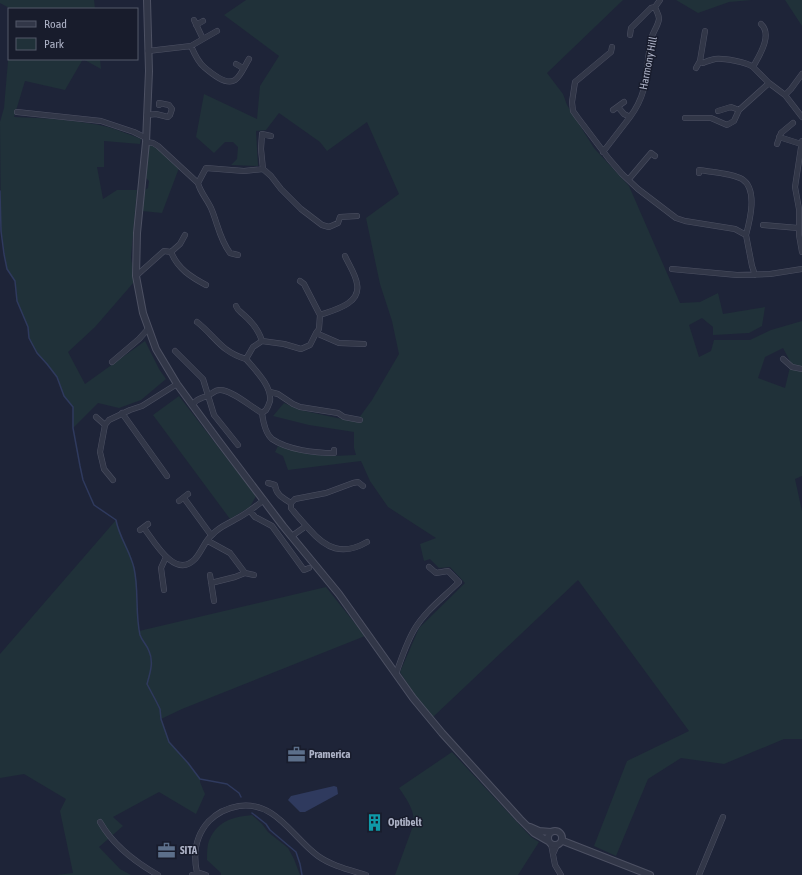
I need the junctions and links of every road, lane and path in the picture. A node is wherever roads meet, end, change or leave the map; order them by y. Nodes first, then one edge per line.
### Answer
1 (147, 0) edge
2 (660, 0) edge
3 (655, 7) junction
4 (203, 21) dead end
5 (761, 24) dead end
6 (705, 31) dead end
7 (217, 32) dead end
8 (630, 35) dead end
9 (203, 39) junction
10 (191, 46) junction
11 (612, 47) dead end
12 (148, 51) junction
13 (249, 59) dead end
14 (700, 61) junction
15 (236, 64) dead end
16 (753, 67) junction
17 (243, 68) junction
18 (696, 68) dead end
19 (802, 74) edge
20 (769, 83) junction
21 (785, 95) junction
22 (624, 102) dead end
23 (159, 105) dead end
24 (739, 110) junction
25 (718, 111) dead end
26 (17, 112) dead end
27 (147, 115) junction
28 (169, 116) junction
29 (630, 117) junction
30 (802, 117) edge
31 (685, 118) dead end
32 (171, 122) dead end
33 (793, 123) dead end
34 (271, 136) dead end
35 (779, 137) junction
36 (146, 140) junction
37 (802, 143) edge
38 (777, 144) dead end
39 (603, 152) junction
40 (655, 156) dead end
41 (263, 169) junction
42 (699, 174) dead end
43 (629, 180) junction
44 (198, 183) junction
45 (358, 216) dead end
46 (762, 225) dead end
47 (798, 228) junction
48 (184, 235) dead end
49 (746, 235) junction
50 (171, 252) junction
51 (802, 252) edge
52 (238, 255) dead end
53 (345, 256) dead end
54 (672, 269) dead end
55 (802, 269) edge
56 (755, 275) junction
57 (136, 276) junction
58 (300, 281) dead end
59 (206, 285) dead end
60 (236, 306) dead end
61 (320, 315) junction
62 (197, 322) dead end
63 (148, 329) junction
64 (316, 334) junction
65 (262, 341) junction
66 (364, 344) dead end
67 (121, 346) dead end
68 (124, 351) junction
69 (175, 351) dead end
70 (246, 359) junction
71 (783, 359) dead end
72 (112, 362) dead end
73 (802, 369) edge
74 (177, 384) junction
75 (270, 392) junction
76 (207, 396) junction
77 (193, 404) junction
78 (262, 413) junction
79 (122, 414) junction
80 (96, 418) dead end
81 (360, 420) dead end
82 (105, 425) junction
83 (238, 445) dead end
84 (334, 450) dead end
85 (167, 476) dead end
86 (113, 480) dead end
87 (268, 483) dead end
88 (363, 486) dead end
89 (188, 494) dead end
90 (264, 500) junction
91 (291, 503) junction
92 (250, 511) junction
93 (306, 526) junction
94 (144, 527) dead end
95 (211, 535) junction
96 (292, 536) junction
97 (208, 541) junction
98 (367, 542) dead end
99 (326, 545) junction
100 (323, 551) dead end
101 (166, 557) junction
102 (429, 567) dead end
103 (309, 568) dead end
104 (245, 573) junction
105 (254, 574) dead end
106 (210, 575) dead end
107 (211, 583) junction
108 (164, 590) dead end
109 (214, 602) dead end
110 (396, 674) junction
111 (723, 817) dead end
112 (100, 822) dead end
113 (527, 826) junction
114 (551, 832) junction
115 (562, 841) junction
116 (552, 843) junction
117 (195, 874) edge
118 (158, 875) edge
119 (206, 875) edge
120 (366, 875) edge
121 (561, 875) edge
122 (650, 875) edge
123 (699, 875) edge

1 - 12 street
2 - 3 street
3 - 8 street
3 - 29 street, Harmony Hill
4 - 9 street
5 - 16 street
6 - 14 street
7 - 9 street
9 - 10 street
10 - 12 street
10 - 17 street
11 - 39 street
12 - 27 street
13 - 17 street
14 - 16 street
14 - 18 street
15 - 17 street
16 - 20 street
19 - 21 street
20 - 21 street
20 - 24 street
21 - 30 street
22 - 29 street
23 - 28 street
24 - 25 street
24 - 31 street
26 - 36 street
27 - 28 street
27 - 36 street
28 - 32 street
29 - 39 street, Harmony Hill
33 - 35 street
34 - 41 street
35 - 37 street
35 - 38 street
36 - 44 street
36 - 57 street
37 - 47 street
39 - 43 street
40 - 43 street
41 - 44 street
41 - 45 street
42 - 49 street
43 - 49 street
44 - 52 street
46 - 47 street
47 - 51 street
48 - 50 street
49 - 56 street
50 - 57 street
50 - 59 street
53 - 61 street
54 - 56 street
55 - 56 street
57 - 63 street
58 - 61 street
60 - 65 street
61 - 64 street
62 - 70 street
63 - 68 street
63 - 74 street
64 - 65 street
64 - 66 street
65 - 70 street
67 - 68 street
68 - 72 street
69 - 76 street
70 - 75 street
71 - 73 street
74 - 77 street
74 - 79 street
75 - 78 street
75 - 81 street
76 - 77 street
76 - 78 street
76 - 83 street
77 - 90 street
78 - 84 street
79 - 82 street
79 - 85 street
80 - 82 street
82 - 86 street
87 - 91 street
88 - 91 street
89 - 95 street
90 - 92 street
90 - 96 street
91 - 93 street
92 - 95 street
92 - 103 street
93 - 96 street
93 - 99 street
94 - 101 street
95 - 97 street
96 - 110 street
97 - 101 street
97 - 104 street
98 - 99 street
99 - 100 street
101 - 108 street
102 - 110 street
104 - 105 street
104 - 107 street
106 - 107 street
107 - 109 street
110 - 113 street
111 - 123 street
112 - 118 street
113 - 114 street
113 - 116 street
114 - 115 street
114 - 116 street
115 - 116 street
115 - 122 street
116 - 121 street
117 - 119 street
117 - 120 street

